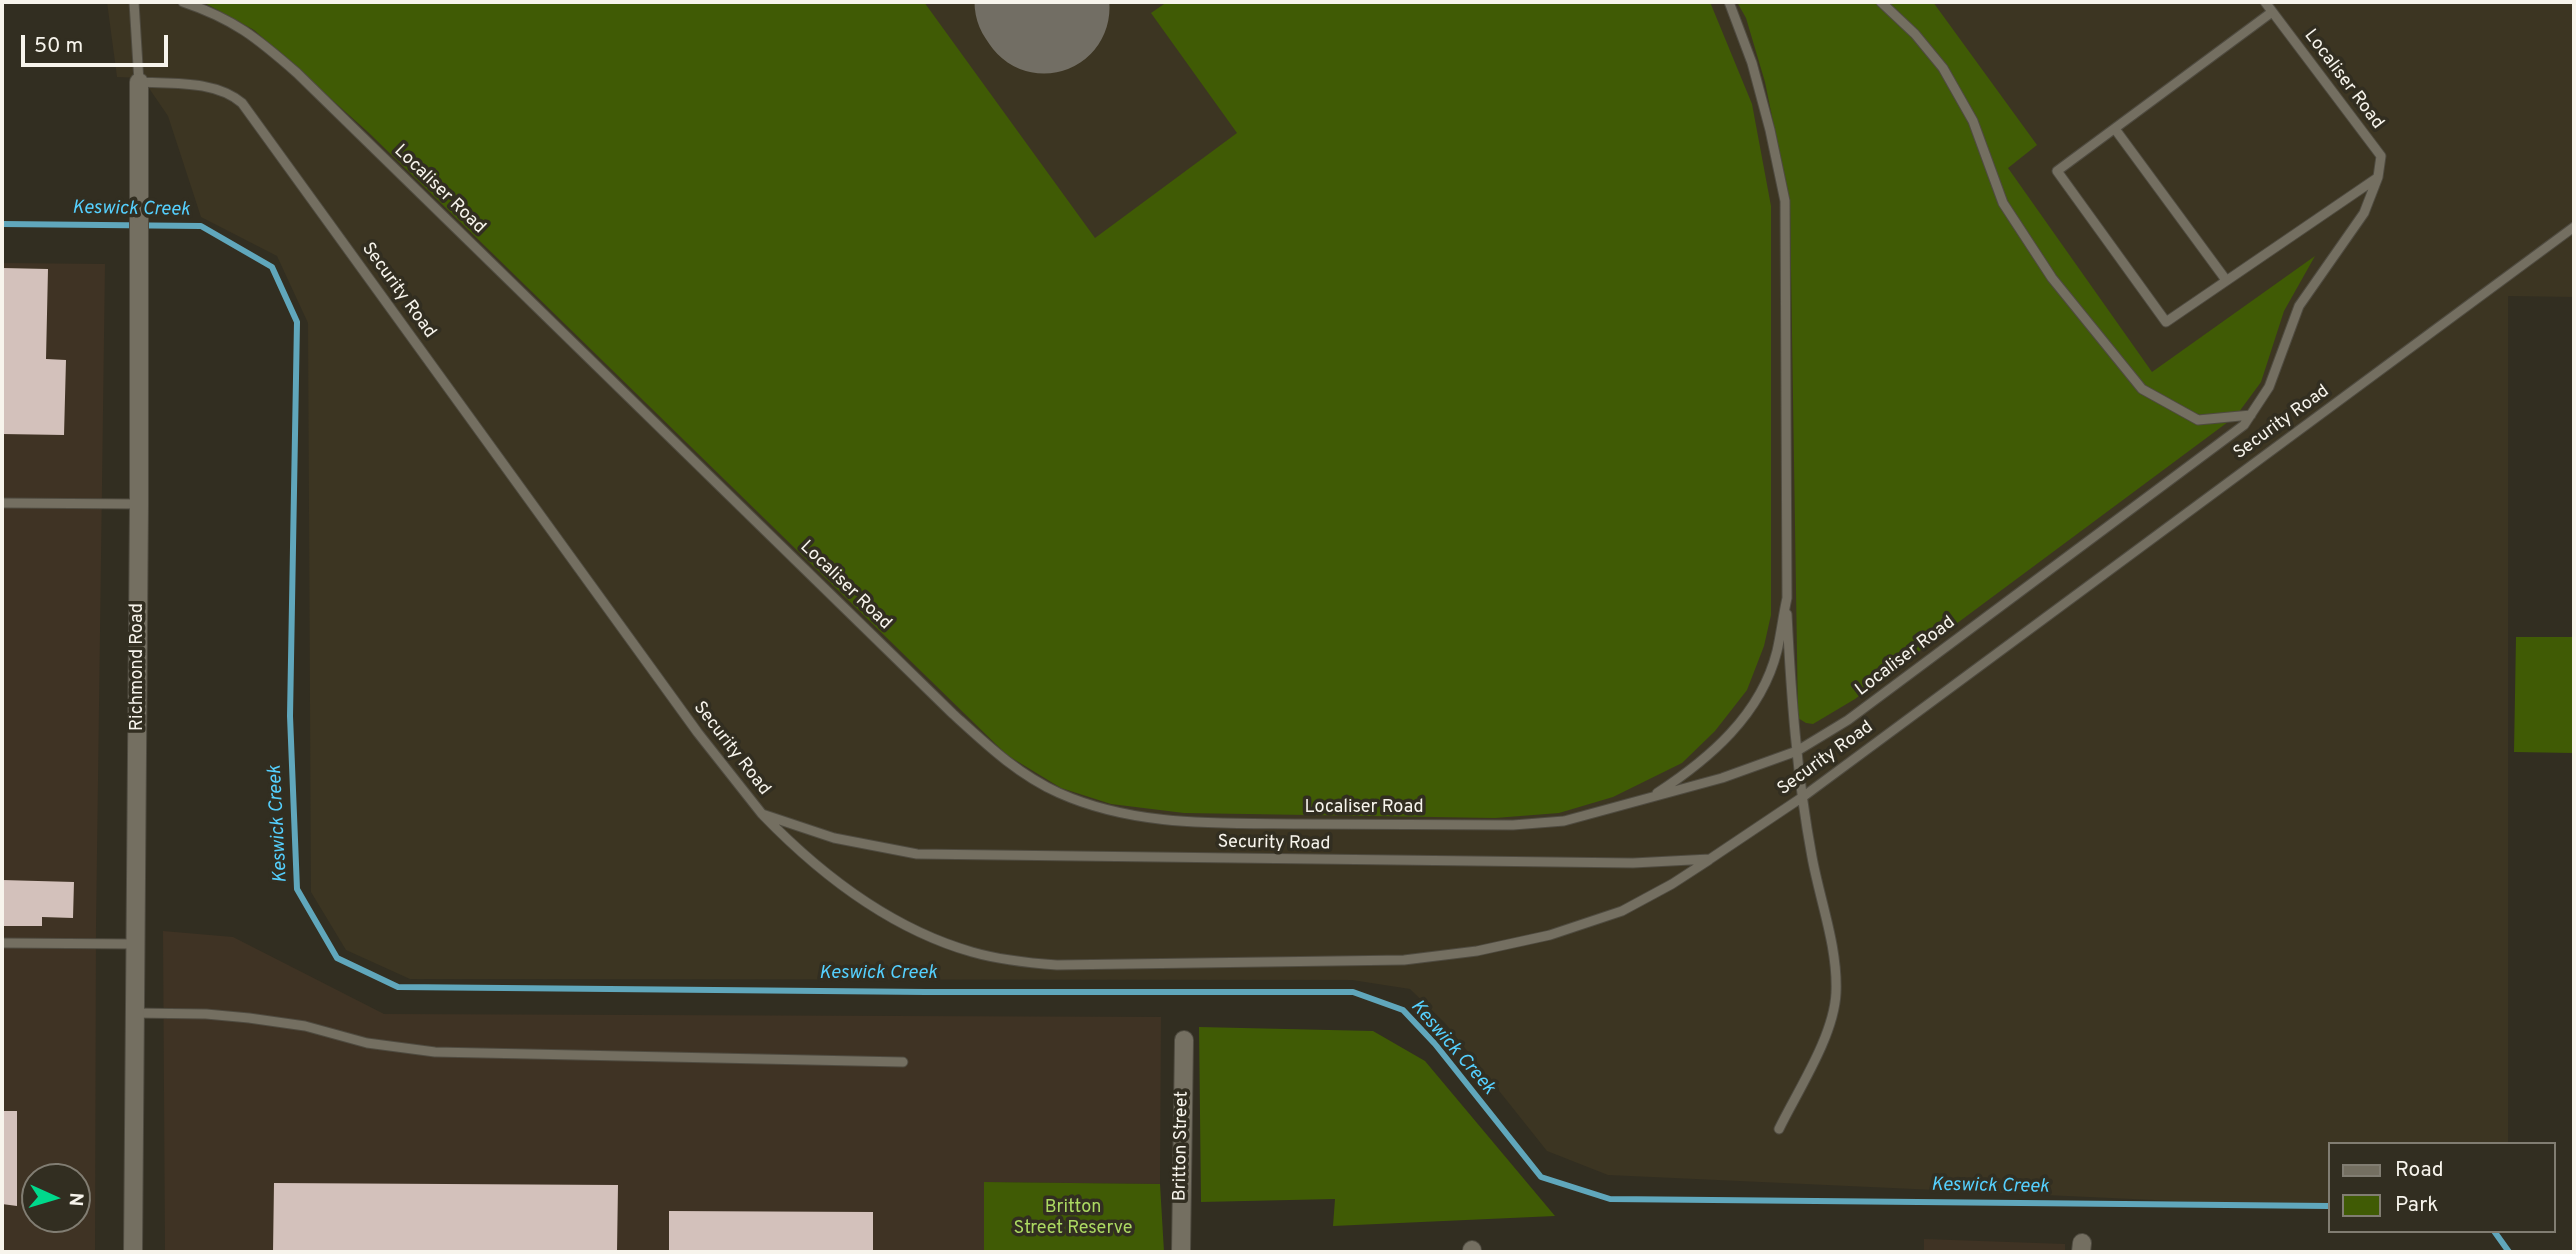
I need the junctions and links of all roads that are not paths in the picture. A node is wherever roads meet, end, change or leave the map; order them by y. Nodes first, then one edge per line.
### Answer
1 (134, 2) edge
2 (183, 2) edge
3 (1729, 2) edge
4 (1881, 2) edge
5 (2265, 2) edge
6 (2272, 12) junction
7 (139, 82) junction
8 (2115, 129) junction
9 (2378, 177) junction
10 (2574, 227) edge
11 (2226, 280) junction
12 (2250, 415) junction
13 (2, 503) edge
14 (139, 504) junction
15 (1787, 598) junction
16 (1797, 751) junction
17 (1804, 796) junction
18 (1649, 798) junction
19 (762, 814) junction
20 (1710, 859) junction
21 (2, 943) edge
22 (135, 944) junction
23 (134, 1013) junction
24 (1184, 1040) dead end
25 (903, 1062) dead end
26 (1779, 1129) dead end
27 (133, 1252) edge
28 (1181, 1252) edge

1 - 7 lane
2 - 18 lane, Localiser Road
3 - 15 lane
4 - 12 lane
5 - 6 lane, Localiser Road
6 - 8 lane
6 - 9 lane, Localiser Road
7 - 14 street, Richmond Road
7 - 19 lane, Security Road
8 - 11 lane
8 - 11 lane
9 - 11 lane
9 - 12 lane, Localiser Road
10 - 17 lane, Security Road
12 - 16 lane, Localiser Road
13 - 14 lane
14 - 22 street, Richmond Road
15 - 16 lane
15 - 18 lane
16 - 17 lane
16 - 18 lane, Localiser Road
17 - 20 lane, Security Road
17 - 26 lane
19 - 20 lane, Security Road
19 - 20 lane
21 - 22 lane
22 - 23 street, Richmond Road
23 - 25 lane
23 - 27 street, Richmond Road
24 - 28 street, Britton Street

